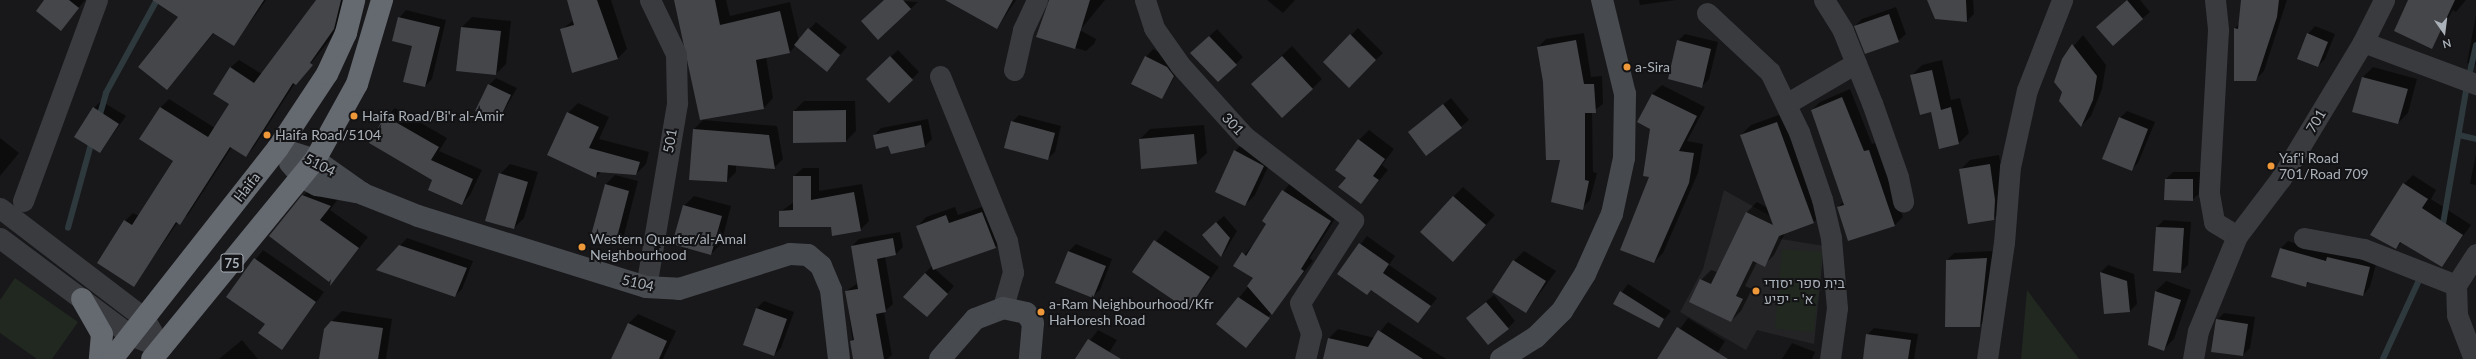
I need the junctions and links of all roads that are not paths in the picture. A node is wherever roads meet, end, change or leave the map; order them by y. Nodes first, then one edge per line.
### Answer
1 (96, 0) edge
2 (354, 0) edge
3 (382, 0) edge
4 (650, 0) edge
5 (1037, 0) edge
6 (1145, 0) edge
7 (1602, 0) edge
8 (1824, 0) edge
9 (2062, 0) edge
10 (2216, 0) edge
11 (2384, 0) edge
12 (1707, 13) dead end
13 (2364, 42) junction
14 (1856, 63) junction
15 (1014, 70) dead end
16 (940, 76) dead end
17 (2476, 84) edge
18 (1786, 104) junction
19 (278, 148) junction
20 (315, 160) junction
21 (303, 178) junction
22 (363, 194) junction
23 (23, 201) dead end
24 (1903, 201) dead end
25 (0, 208) edge
26 (2237, 236) junction
27 (0, 238) edge
28 (2304, 238) dead end
29 (2476, 254) edge
30 (2456, 285) junction
31 (646, 287) junction
32 (82, 299) junction
33 (1003, 308) junction
34 (144, 318) junction
35 (130, 335) junction
36 (157, 353) edge
37 (100, 359) edge
38 (112, 359) edge
39 (839, 359) edge
40 (940, 359) edge
41 (1030, 359) edge
42 (1305, 359) edge
43 (1502, 359) edge
44 (1830, 359) edge
45 (1988, 359) edge
46 (2193, 359) edge
47 (2474, 359) edge

1 - 23 street
2 - 19 highway, Haifa / 75
3 - 20 highway, 75
4 - 31 street, 501
5 - 15 street
6 - 42 street, 301
7 - 43 street
8 - 14 street
9 - 45 street
10 - 26 street
11 - 13 street, 701
12 - 18 street
13 - 17 street
13 - 26 street, 701
14 - 18 street
14 - 24 street
16 - 33 street
18 - 44 street
19 - 20 street, 5104
19 - 21 street, 5104
19 - 34 highway, Haifa / 75
20 - 21 highway, 75
20 - 22 street, 5104
21 - 22 street, 5104
21 - 36 highway, 75
22 - 31 street, 5104
25 - 34 street
26 - 46 street, 701
27 - 32 street
28 - 30 street
29 - 30 street
30 - 47 street
31 - 39 street, 5104
32 - 35 street
32 - 37 highway
33 - 40 street
33 - 41 street
34 - 35 highway, Haifa / 75
34 - 36 street
35 - 36 street
35 - 38 highway, Haifa / 75

